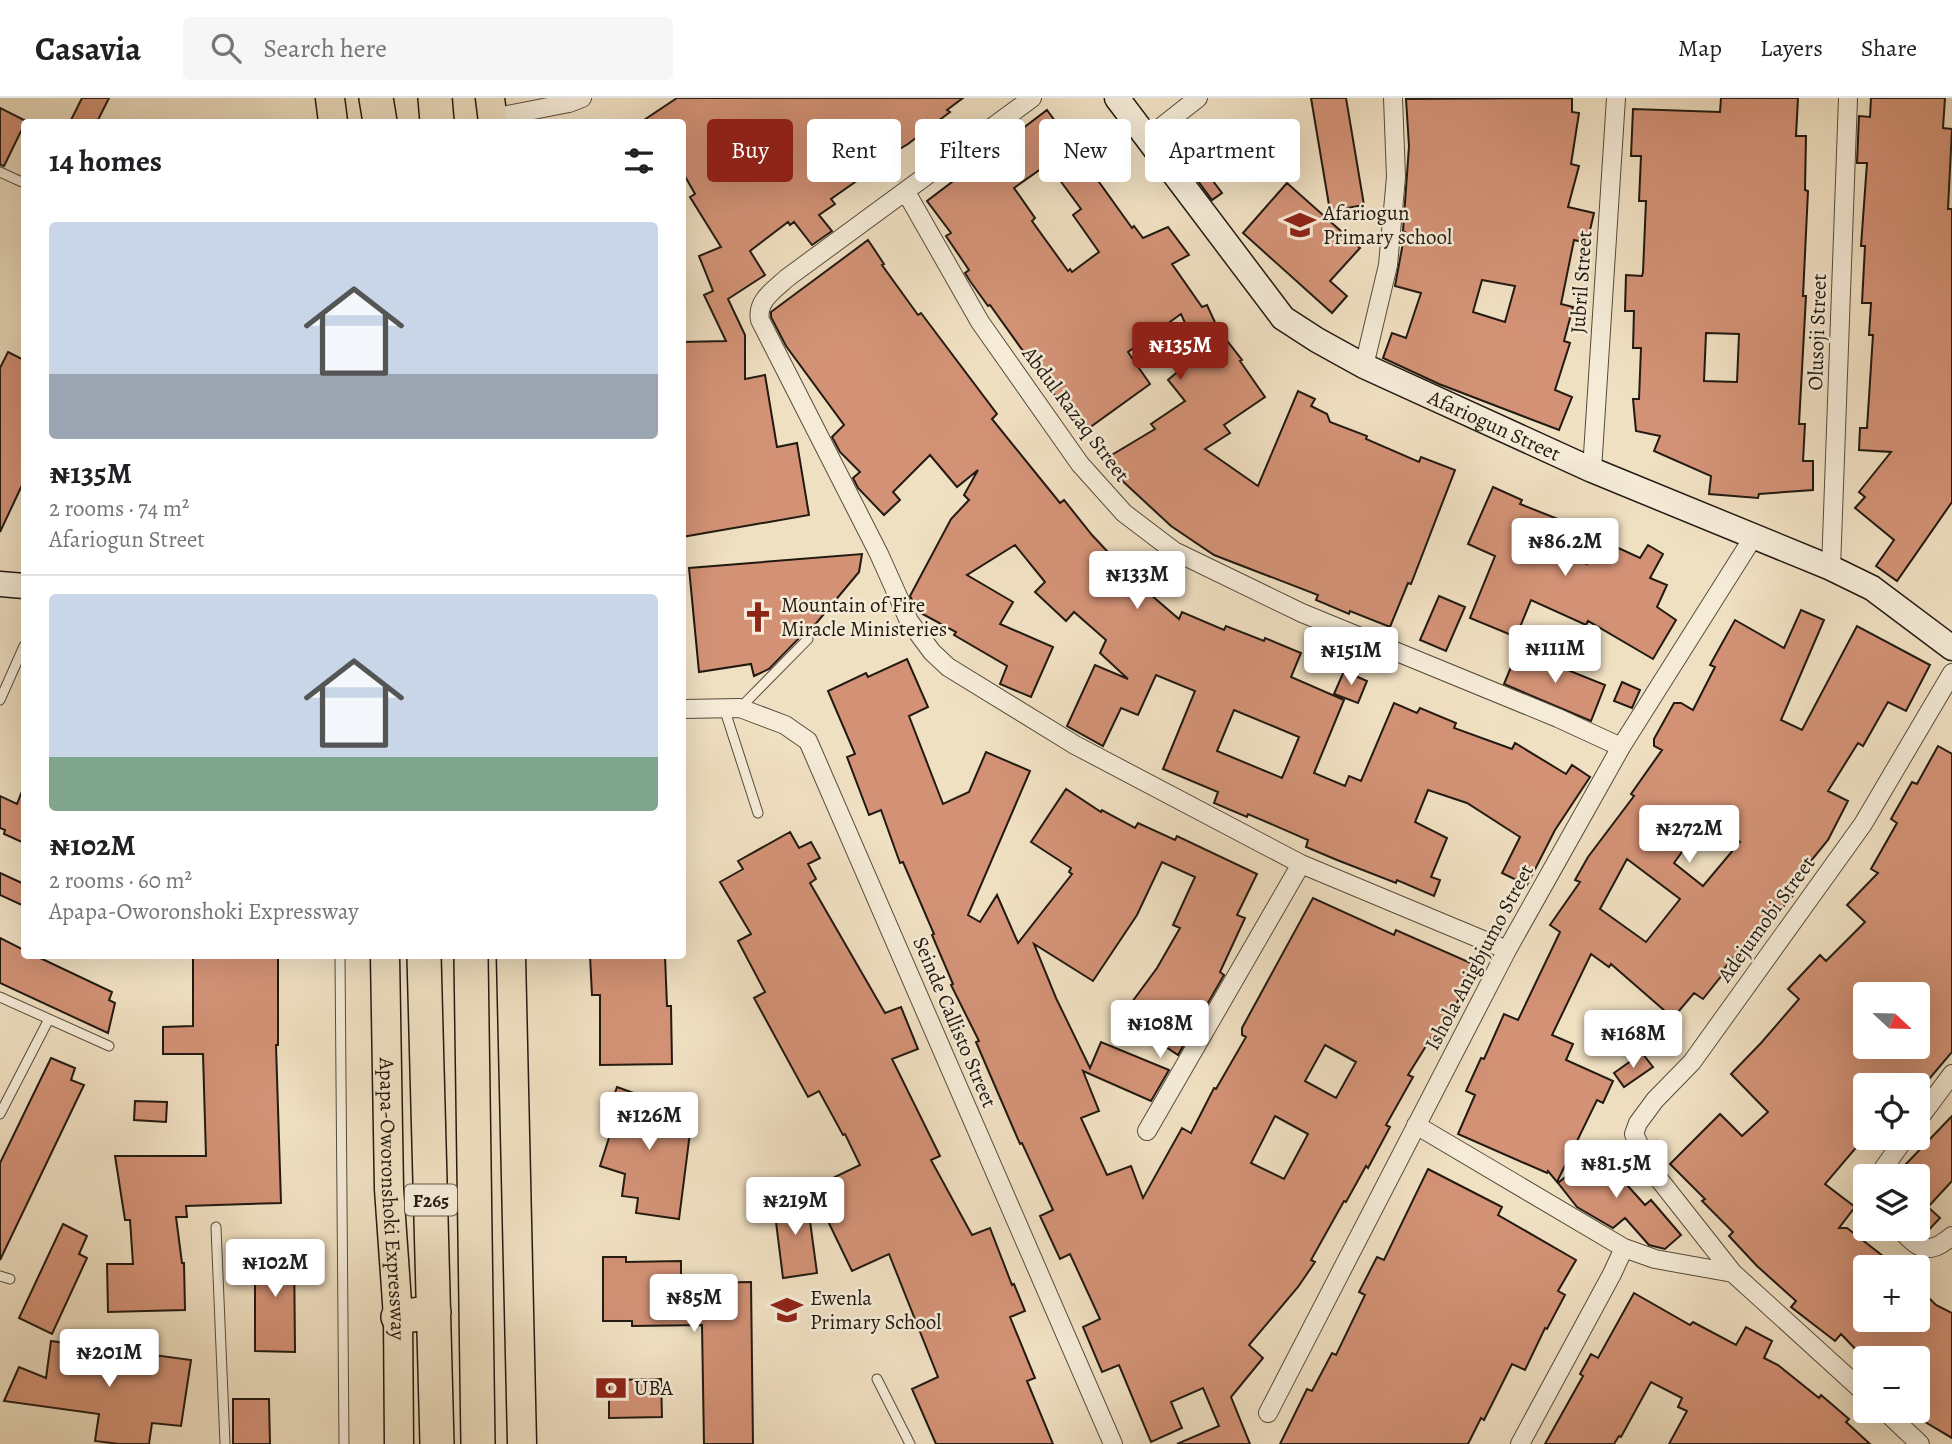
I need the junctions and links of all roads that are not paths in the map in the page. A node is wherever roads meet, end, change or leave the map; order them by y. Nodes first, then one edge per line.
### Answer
1 (330, 98) edge
2 (376, 98) edge
3 (386, 98) edge
4 (435, 98) edge
5 (582, 98) edge
6 (1032, 98) edge
7 (1117, 98) edge
8 (1198, 98) edge
9 (1392, 98) edge
10 (1616, 98) edge
11 (1848, 98) edge
12 (492, 113) edge
13 (333, 119) edge
14 (380, 119) edge
15 (389, 119) edge
16 (437, 119) edge
17 (1171, 119) edge
18 (1145, 138) edge
19 (0, 172) edge
20 (21, 182) edge
21 (1179, 182) edge
22 (906, 192) junction
23 (1364, 366) junction
24 (1591, 470) junction
25 (1754, 536) junction
26 (1831, 568) junction
27 (0, 584) edge
28 (21, 586) edge
29 (808, 639) dead end
30 (1952, 648) edge
31 (21, 653) edge
32 (1952, 673) edge
33 (0, 700) edge
34 (732, 708) junction
35 (686, 709) edge
36 (1621, 747) junction
37 (758, 813) dead end
38 (1301, 864) junction
39 (1507, 950) junction
40 (340, 959) edge
41 (385, 959) edge
42 (424, 959) edge
43 (471, 959) edge
44 (511, 959) edge
45 (0, 997) edge
46 (50, 1019) junction
47 (109, 1046) dead end
48 (1952, 1074) edge
49 (1930, 1104) edge
50 (0, 1114) edge
51 (1416, 1125) junction
52 (1147, 1131) dead end
53 (216, 1227) dead end
54 (1952, 1236) edge
55 (1911, 1241) edge
56 (1624, 1248) junction
57 (1733, 1273) junction
58 (0, 1276) edge
59 (10, 1279) dead end
60 (434, 1312) junction
61 (398, 1317) junction
62 (877, 1379) dead end
63 (1853, 1382) edge
64 (1268, 1413) dead end
65 (1898, 1423) edge
66 (225, 1444) edge
67 (344, 1444) edge
68 (398, 1444) edge
69 (437, 1444) edge
70 (478, 1444) edge
71 (522, 1444) edge
72 (910, 1444) edge
73 (1114, 1444) edge
74 (1520, 1444) edge
75 (1920, 1444) edge

1 - 13 main road
2 - 14 highway
3 - 15 highway
4 - 16 highway
5 - 12 street
6 - 22 street
7 - 18 street, Afariogun Street
8 - 17 street
9 - 23 street
10 - 24 street, Jubril Street
11 - 26 street, Olusoji Street
19 - 20 lane
21 - 23 street, Afariogun Street
22 - 36 street, Abdul Razaq Street
22 - 38 street
23 - 24 street, Afariogun Street
24 - 25 street, Afariogun Street
25 - 26 street, Afariogun Street
25 - 36 street, Ishola Anigbjumo Street
26 - 30 street, Afariogun Street
27 - 28 street
29 - 34 lane
31 - 33 lane
32 - 57 street, Adejumobi Street
34 - 35 street, Seinde Callisto Street
34 - 37 lane
34 - 73 street, Seinde Callisto Street
36 - 39 street, Ishola Anigbjumo Street
38 - 39 street
38 - 52 street
39 - 51 street, Ishola Anigbjumo Street
40 - 67 lane
41 - 61 main road, Apapa-Oworonshoki Expressway
42 - 60 highway, Apapa-Oworonshoki Expressway / F265
43 - 70 highway, F265
44 - 71 main road
45 - 46 lane
46 - 47 lane
46 - 50 lane
48 - 49 street
51 - 56 street
51 - 64 street, Ishola Anigbjumo Street
53 - 66 lane
54 - 55 street
56 - 57 street
56 - 74 street
57 - 63 street, Adejumobi Street
58 - 59 lane
60 - 61 highway
60 - 69 highway, Apapa-Oworonshoki Expressway / F265
61 - 68 main road, Apapa-Oworonshoki Expressway
62 - 72 lane
65 - 75 street

